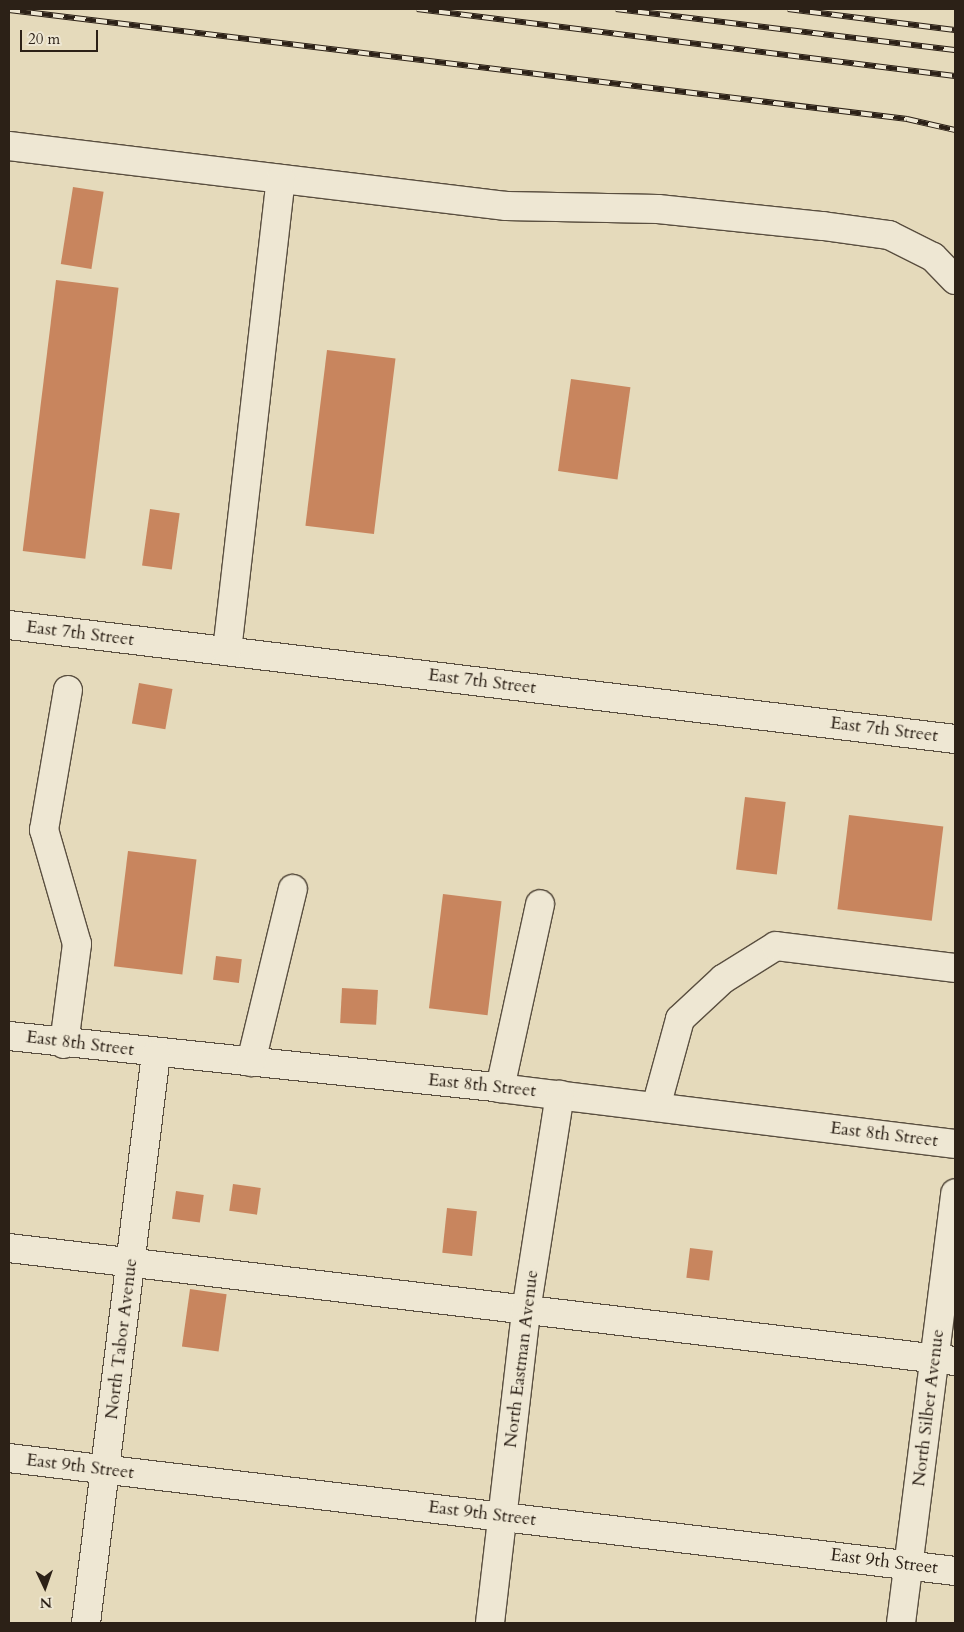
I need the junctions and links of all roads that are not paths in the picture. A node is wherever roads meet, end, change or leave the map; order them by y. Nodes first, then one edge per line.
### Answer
1 (9, 146) edge
2 (281, 179) junction
3 (955, 280) edge
4 (9, 625) edge
5 (227, 651) junction
6 (68, 690) dead end
7 (955, 739) edge
8 (293, 889) dead end
9 (540, 904) dead end
10 (955, 968) edge
11 (9, 1036) edge
12 (64, 1044) junction
13 (156, 1054) junction
14 (252, 1062) junction
15 (500, 1088) junction
16 (560, 1095) junction
17 (656, 1107) junction
18 (955, 1144) edge
19 (955, 1193) edge
20 (9, 1248) edge
21 (132, 1264) junction
22 (526, 1311) junction
23 (945, 1360) edge
24 (9, 1458) edge
25 (106, 1470) junction
26 (502, 1517) junction
27 (909, 1565) junction
28 (955, 1571) edge
29 (86, 1623) edge
30 (490, 1623) edge
31 (901, 1623) edge

1 - 2 street
2 - 3 street
2 - 5 street
4 - 5 street, East 7th Street
5 - 7 street, East 7th Street
6 - 12 street
8 - 14 street
9 - 15 street
10 - 17 street
11 - 12 street, East 8th Street
12 - 13 street, East 8th Street
13 - 14 street, East 8th Street
13 - 21 street, North Tabor Avenue
14 - 15 street, East 8th Street
15 - 16 street, East 8th Street
16 - 17 street, East 8th Street
16 - 22 street, North Eastman Avenue
17 - 18 street, East 8th Street
19 - 23 street, North Silber Avenue
20 - 21 street
21 - 22 street
21 - 25 street, North Tabor Avenue
22 - 23 street
22 - 26 street, North Eastman Avenue
23 - 27 street, North Silber Avenue
24 - 25 street, East 9th Street
25 - 26 street, East 9th Street
25 - 29 street, North Tabor Avenue
26 - 27 street, East 9th Street
26 - 30 street, North Eastman Avenue
27 - 28 street, East 9th Street
27 - 31 street, North Silber Avenue

